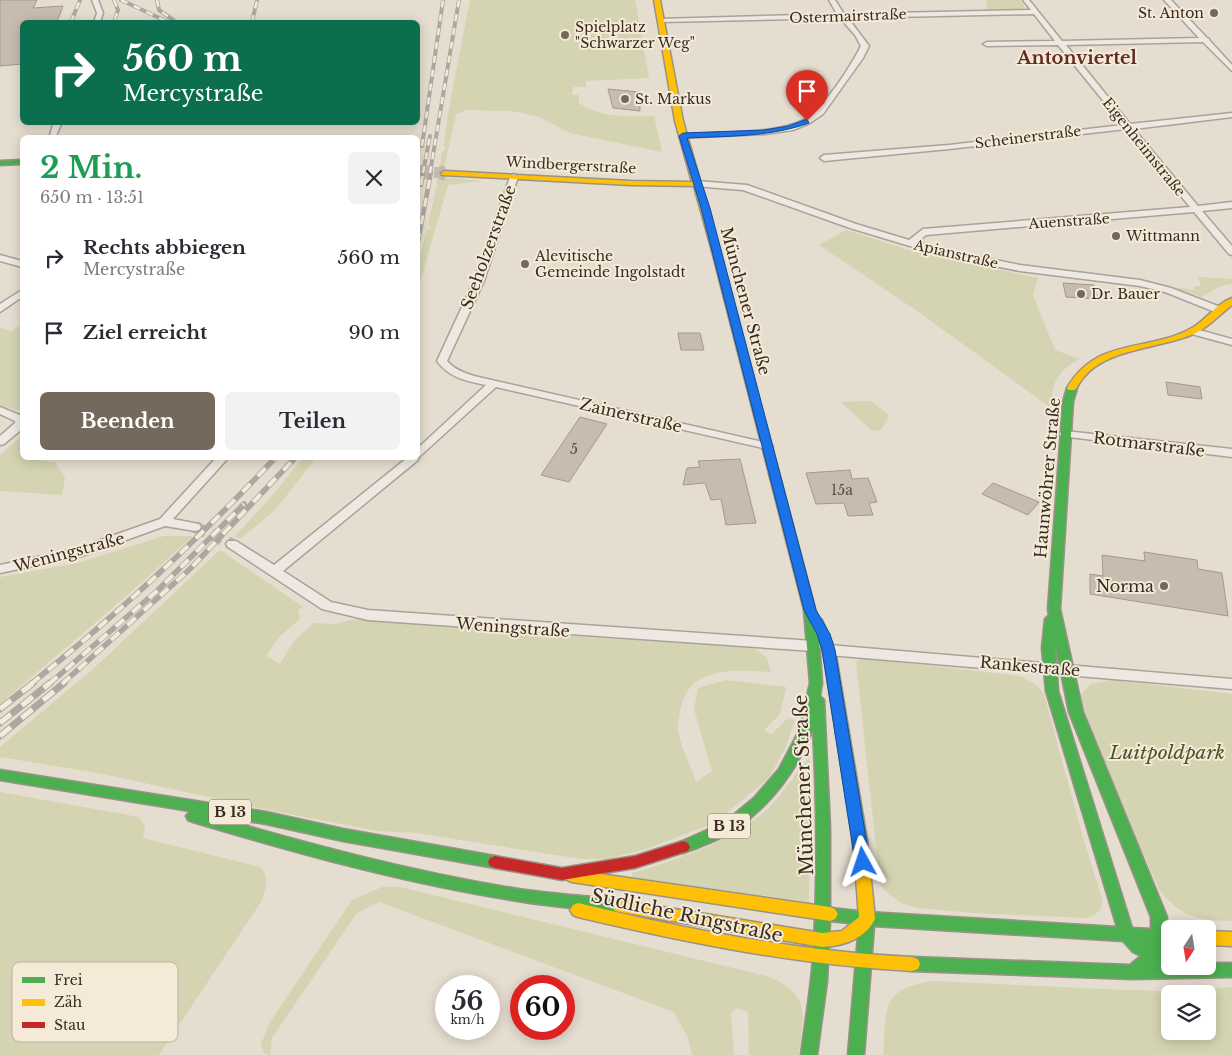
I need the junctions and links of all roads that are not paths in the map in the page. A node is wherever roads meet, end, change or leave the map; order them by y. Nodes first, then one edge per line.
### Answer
1 (95, 0) edge
2 (657, 0) edge
3 (832, 0) edge
4 (1026, 0) edge
5 (1167, 0) edge
6 (1034, 12) junction
7 (842, 16) junction
8 (98, 20) edge
9 (661, 20) junction
10 (1207, 40) junction
11 (1058, 42) junction
12 (987, 44) dead end
13 (1232, 69) edge
14 (1232, 115) edge
15 (1126, 126) junction
16 (683, 136) junction
17 (824, 158) dead end
18 (20, 162) edge
19 (0, 163) edge
20 (444, 173) tunnel mouth
21 (514, 177) junction
22 (697, 184) junction
23 (1232, 205) edge
24 (1195, 210) junction
25 (910, 244) junction
26 (1232, 252) edge
27 (0, 258) edge
28 (20, 263) edge
29 (20, 294) edge
30 (1232, 301) edge
31 (0, 309) edge
32 (1219, 310) junction
33 (1192, 331) junction
34 (1232, 342) edge
35 (494, 383) junction
36 (0, 410) edge
37 (20, 418) edge
38 (20, 425) edge
39 (1065, 434) junction
40 (0, 442) edge
41 (767, 446) junction
42 (420, 452) edge
43 (1232, 453) edge
44 (220, 460) edge
45 (412, 460) edge
46 (164, 522) junction
47 (195, 527) tunnel mouth
48 (232, 544) tunnel mouth
49 (0, 569) edge
50 (274, 572) junction
51 (1054, 609) junction
52 (810, 610) junction
53 (813, 646) junction
54 (829, 650) junction
55 (1050, 668) junction
56 (1066, 670) junction
57 (816, 682) junction
58 (1232, 684) edge
59 (0, 775) edge
60 (149, 800) junction
61 (562, 874) junction
62 (519, 895) junction
63 (823, 914) junction
64 (1158, 917) junction
65 (867, 919) junction
66 (1162, 920) edge
67 (1161, 926) edge
68 (1127, 935) junction
69 (1161, 937) edge
70 (1216, 938) edge
71 (1232, 939) edge
72 (822, 940) junction
73 (1161, 943) edge
74 (1153, 955) junction
75 (821, 958) junction
76 (1161, 958) edge
77 (864, 962) junction
78 (1216, 970) edge
79 (1232, 970) edge
80 (1161, 971) edge
81 (1133, 972) junction
82 (809, 1055) edge
83 (856, 1055) edge

1 - 8 street
2 - 9 main road, Münchener Straße / B 13
3 - 7 street
4 - 6 street, Eigenheimstraße
5 - 10 street
6 - 7 street, Ostermairstraße
6 - 11 street, Eigenheimstraße
7 - 9 street, Ostermairstraße
7 - 16 street
9 - 16 main road, Münchener Straße / B 13
10 - 11 street
10 - 13 street
11 - 12 street
11 - 15 street, Eigenheimstraße
14 - 15 street, Scheinerstraße
15 - 17 street, Scheinerstraße
15 - 24 street, Eigenheimstraße
16 - 22 main road, Münchener Straße / B 13
18 - 19 main road
20 - 21 main road, Windbergerstraße
21 - 22 main road, Windbergerstraße
21 - 35 street, Seeholzerstraße
22 - 25 street, Apianstraße
22 - 41 main road, Münchener Straße / B 13
23 - 24 street, Auenstraße
24 - 25 street, Auenstraße
24 - 26 street, Eigenheimstraße
25 - 32 street, Apianstraße
27 - 28 street
29 - 31 street
30 - 32 main road, Haunwöhrer Straße
32 - 33 main road, Haunwöhrer Straße
33 - 34 street
33 - 39 main road, Haunwöhrer Straße
35 - 41 street, Zainerstraße
35 - 42 street
36 - 37 street
38 - 40 street
39 - 43 street, Rotmarstraße
39 - 51 main road, Haunwöhrer Straße
41 - 52 main road, Münchener Straße / B 13
44 - 46 street
45 - 50 street
46 - 47 street, Weningstraße
46 - 49 street, Weningstraße
48 - 50 street, Weningstraße
50 - 53 street, Weningstraße
51 - 55 main road, Haunwöhrer Straße
51 - 56 main road, Haunwöhrer Straße
52 - 53 main road, Münchener Straße / B 13
52 - 54 main road, Münchener Straße / B 13
53 - 57 main road, Münchener Straße / B 13
54 - 55 street, Rankestraße
54 - 65 main road, Münchener Straße / B 13
55 - 56 street, Rankestraße
55 - 68 main road, Haunwöhrer Straße
56 - 58 street, Rankestraße
56 - 64 main road, Haunwöhrer Straße
57 - 61 main road, B 13
57 - 63 main road, Münchener Straße / B 13
59 - 60 main road, Südliche Ringstraße / B 13
60 - 61 main road, Südliche Ringstraße / B 13
60 - 62 main road, Südliche Ringstraße / B 13
61 - 63 main road, Südliche Ringstraße
62 - 72 main road, B 13
62 - 75 main road, Südliche Ringstraße
63 - 65 main road, Südliche Ringstraße
63 - 72 main road, Münchener Straße
64 - 66 main road
64 - 67 main road, Haunwöhrer Straße
65 - 68 main road, Südliche Ringstraße
65 - 72 main road
65 - 77 main road, Münchener Straße
68 - 69 main road, Südliche Ringstraße
68 - 74 main road
70 - 71 main road
72 - 75 main road, Münchener Straße
73 - 74 main road
74 - 76 main road
74 - 81 main road
75 - 77 main road, Südliche Ringstraße
75 - 82 main road, Münchener Straße
77 - 81 main road, Südliche Ringstraße
77 - 83 main road, Münchener Straße
78 - 79 main road, Südliche Ringstraße
80 - 81 main road, Südliche Ringstraße

